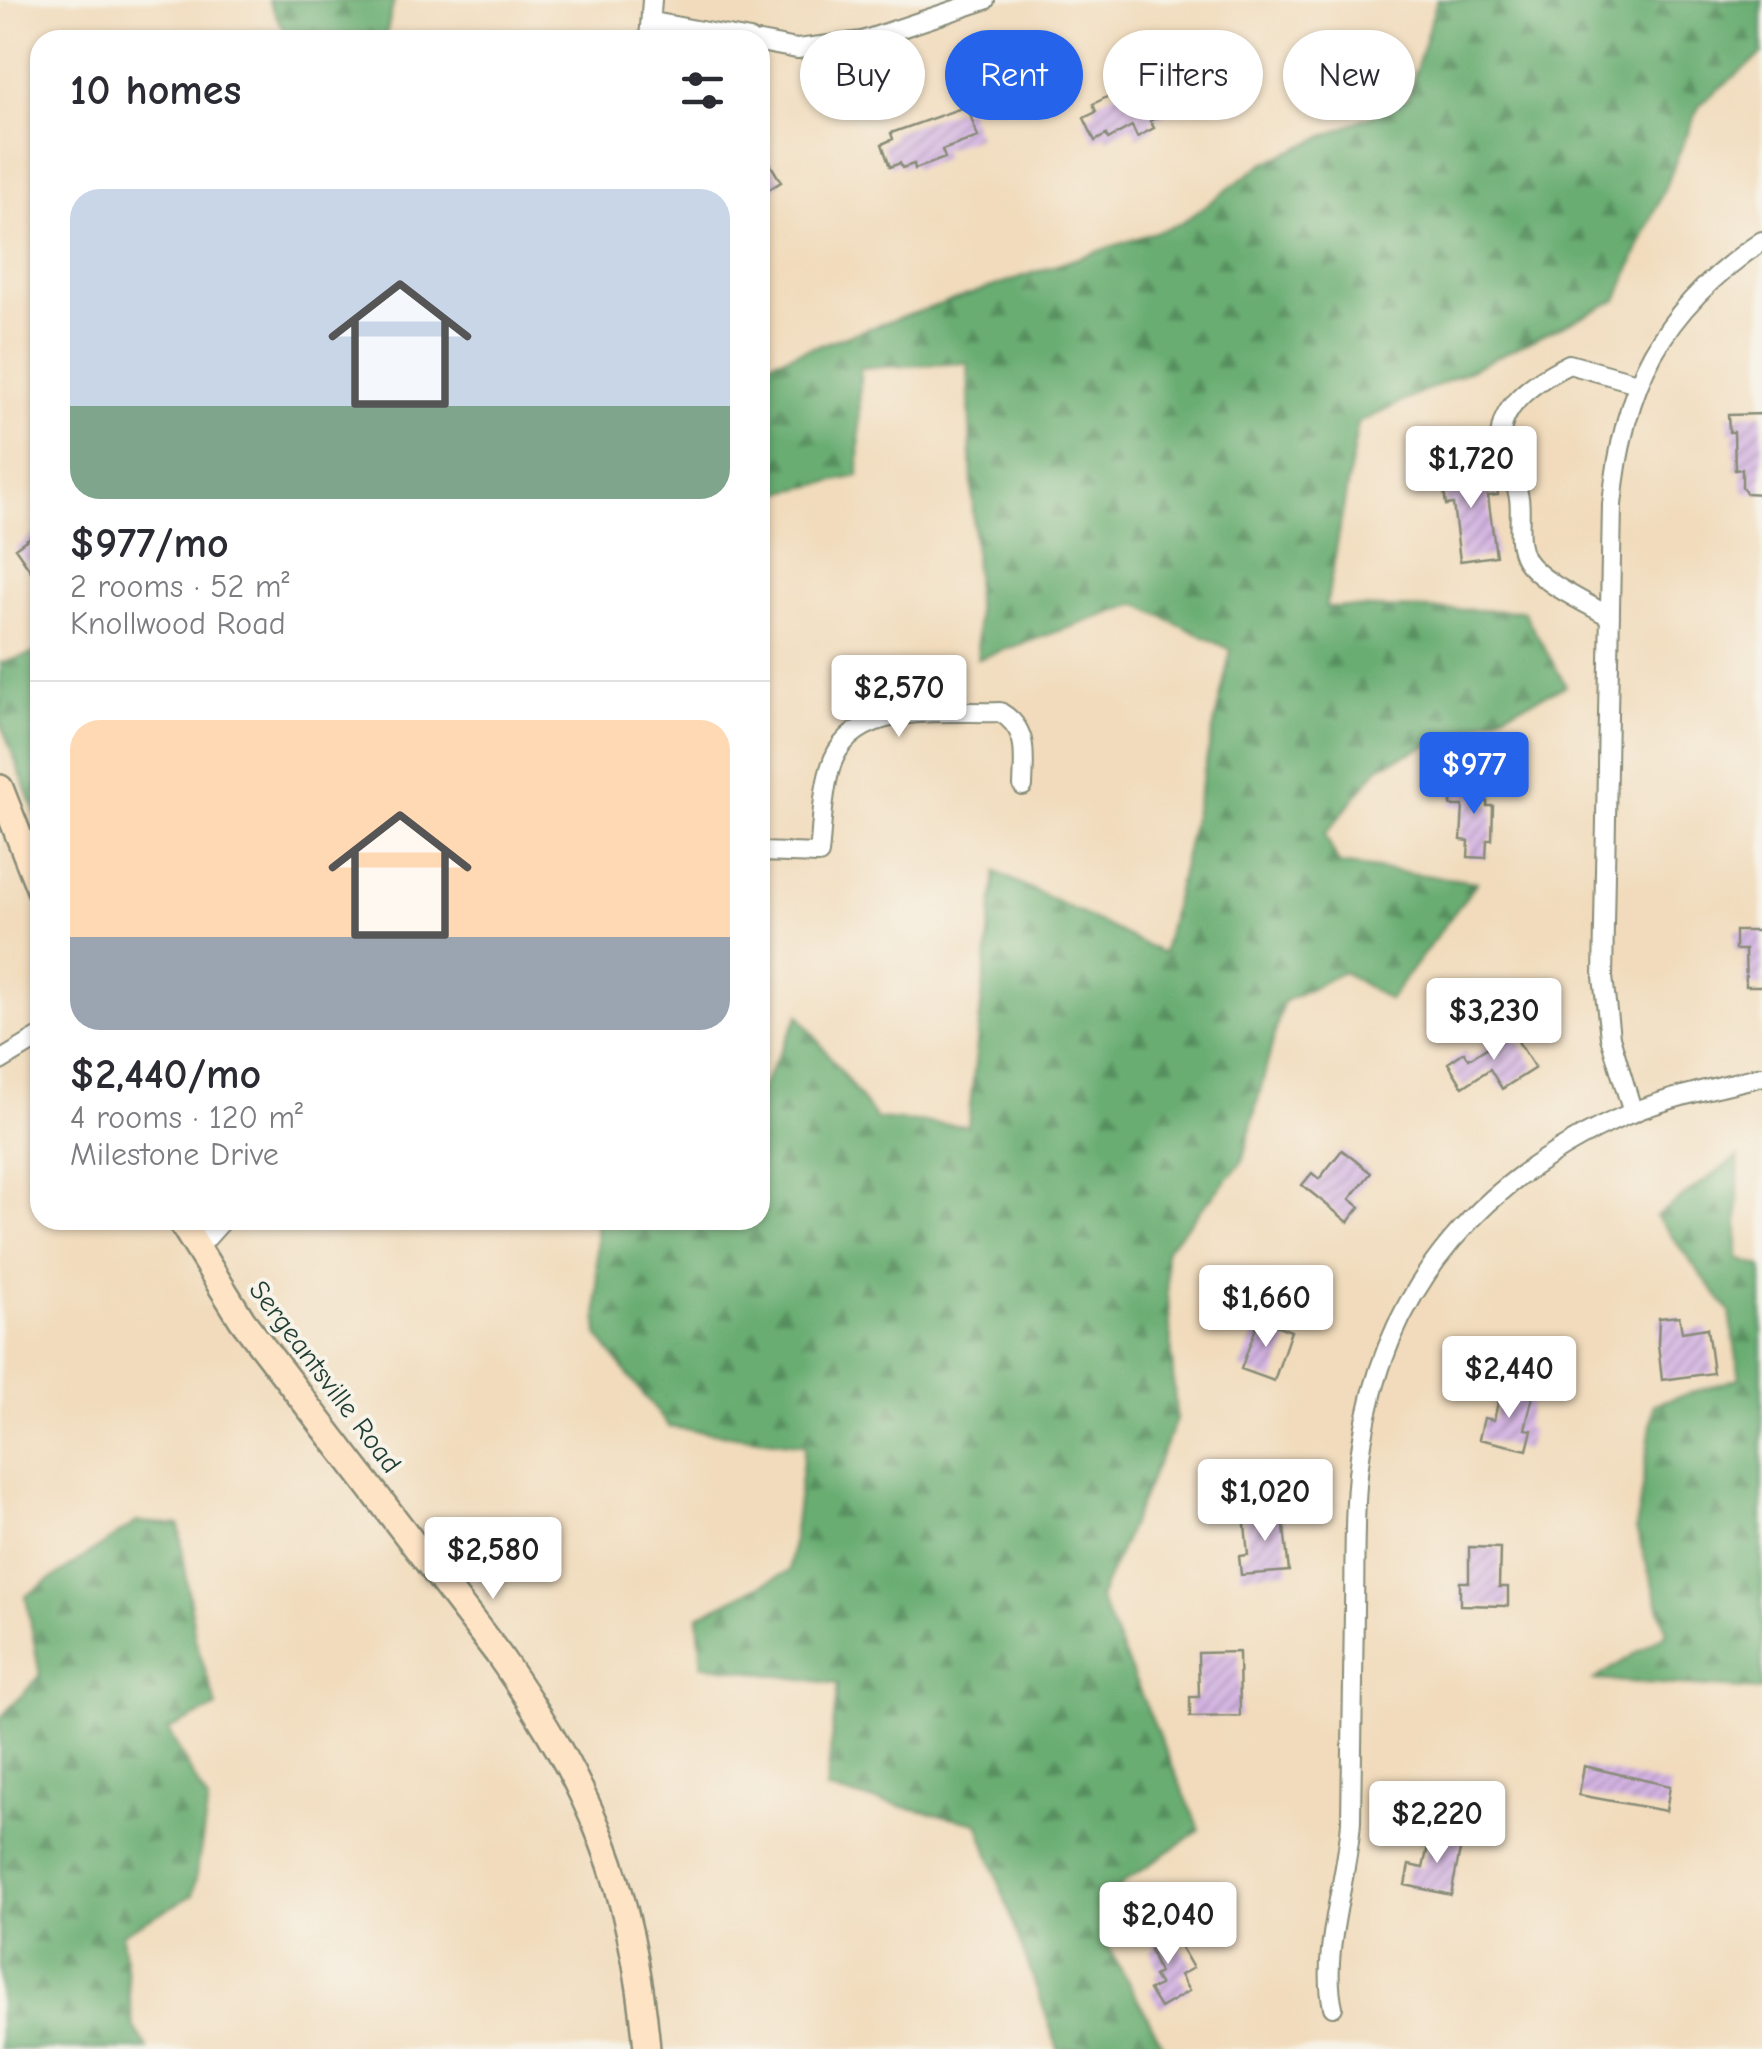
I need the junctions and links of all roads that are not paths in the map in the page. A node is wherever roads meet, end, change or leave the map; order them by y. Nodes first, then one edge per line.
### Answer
1 (652, 0) edge
2 (984, 0) edge
3 (651, 30) edge
4 (770, 44) edge
5 (1762, 241) edge
6 (1638, 383) junction
7 (1610, 617) junction
8 (1023, 786) dead end
9 (0, 788) edge
10 (770, 852) edge
11 (30, 864) edge
12 (30, 1043) edge
13 (0, 1061) edge
14 (1762, 1076) edge
15 (1633, 1112) junction
16 (186, 1230) edge
17 (214, 1230) edge
18 (196, 1249) junction
19 (1333, 2008) dead end
20 (647, 2049) edge

1 - 3 street
2 - 4 street
5 - 6 street
6 - 7 street
6 - 7 street
7 - 15 street
8 - 10 street
9 - 11 main road
12 - 13 street
14 - 15 street
15 - 19 street
16 - 18 main road, Sergeantsville Road
17 - 18 street
18 - 20 main road, Sergeantsville Road

